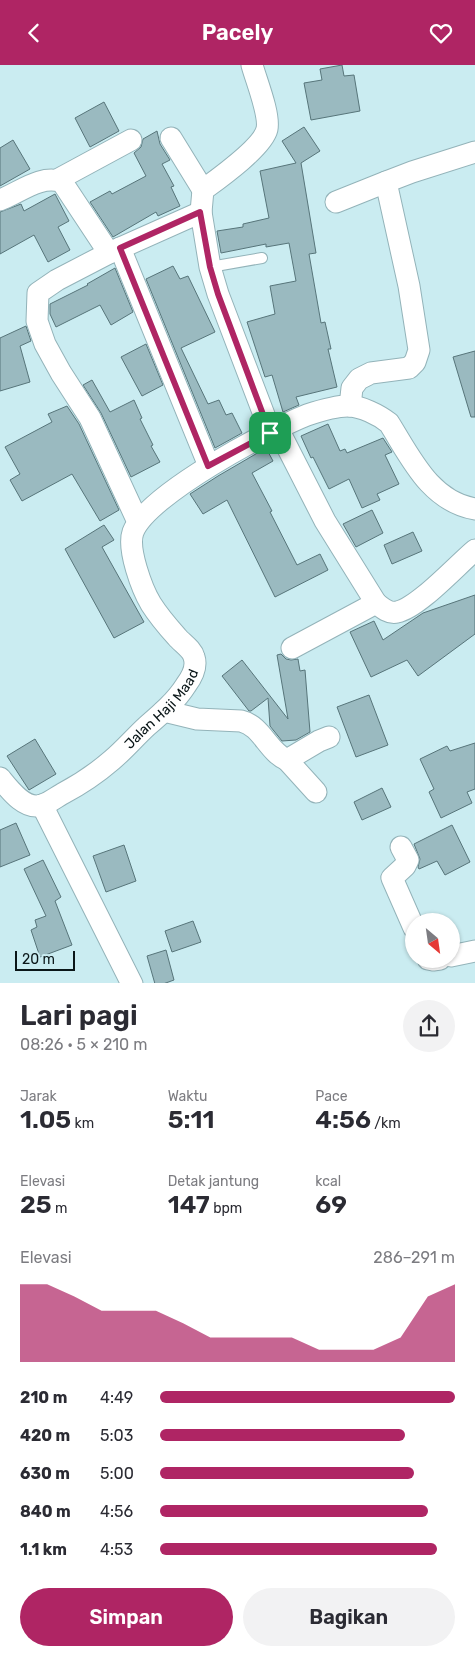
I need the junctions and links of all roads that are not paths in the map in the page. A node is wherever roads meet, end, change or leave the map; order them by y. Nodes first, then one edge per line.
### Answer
1 (252, 65) edge
2 (171, 138) dead end
3 (131, 139) dead end
4 (475, 152) edge
5 (57, 180) junction
6 (386, 182) junction
7 (203, 190) junction
8 (0, 200) edge
9 (336, 202) dead end
10 (200, 212) junction
11 (115, 250) junction
12 (262, 258) dead end
13 (210, 267) junction
14 (350, 406) junction
15 (274, 431) junction
16 (208, 466) junction
17 (475, 509) edge
18 (138, 522) junction
19 (475, 550) edge
20 (376, 603) junction
21 (292, 648) dead end
22 (164, 711) junction
23 (329, 737) dead end
24 (287, 760) junction
25 (0, 778) edge
26 (316, 792) dead end
27 (42, 805) junction
28 (401, 847) dead end
29 (407, 913) edge
30 (475, 951) edge
31 (460, 954) edge
32 (132, 983) edge

1 - 7 street
2 - 7 street
3 - 5 street
4 - 6 street
5 - 8 street
5 - 11 street
6 - 9 street
6 - 14 street
7 - 10 street
10 - 11 street
10 - 13 street
11 - 16 street
11 - 18 street
12 - 13 lane
13 - 15 street
14 - 15 street
14 - 17 street
15 - 16 street
15 - 20 street
16 - 18 street
18 - 22 street, Jalan Haji Maad
19 - 20 street
20 - 21 street
22 - 24 street
22 - 27 street, Jalan Haji Maad
23 - 24 street
24 - 26 street
25 - 27 street
27 - 32 street
28 - 29 street
30 - 31 street

